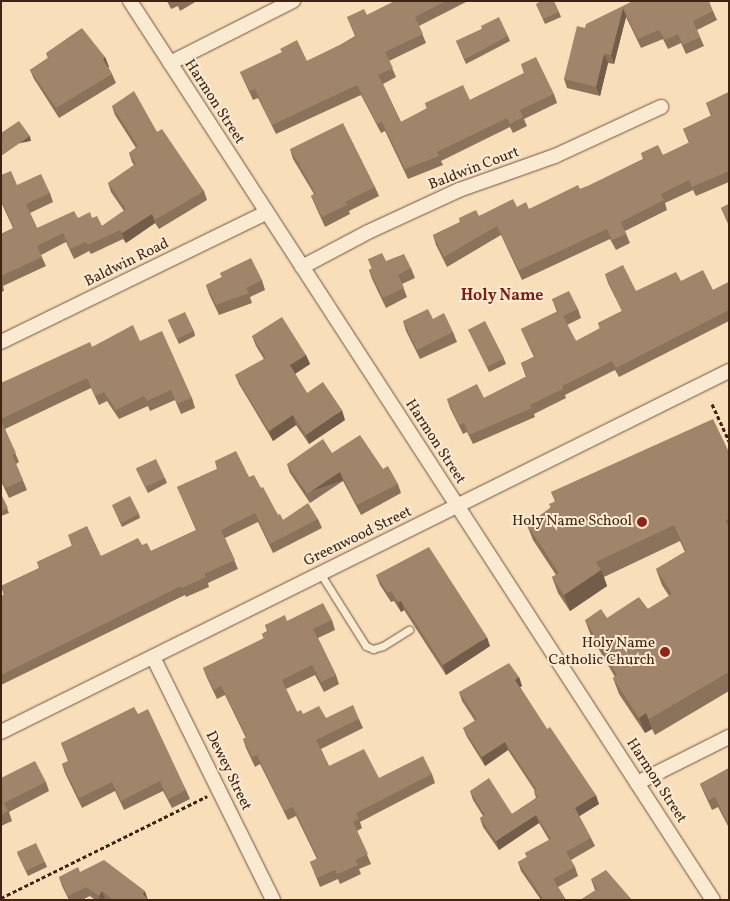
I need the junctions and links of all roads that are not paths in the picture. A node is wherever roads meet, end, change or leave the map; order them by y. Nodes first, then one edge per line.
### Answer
1 (130, 1) edge
2 (292, 1) edge
3 (170, 62) junction
4 (662, 107) dead end
5 (266, 213) junction
6 (302, 267) junction
7 (1, 342) edge
8 (728, 374) edge
9 (457, 506) junction
10 (320, 573) junction
11 (409, 630) dead end
12 (153, 656) junction
13 (1, 732) edge
14 (729, 736) edge
15 (638, 783) junction
16 (273, 900) edge
17 (713, 900) edge

1 - 3 street, Harmon Street
2 - 3 street
3 - 5 street, Harmon Street
4 - 6 street, Baldwin Court
5 - 6 street, Harmon Street
5 - 7 street, Baldwin Road
6 - 9 street, Harmon Street
8 - 9 street, Greenwood Street
9 - 10 street, Greenwood Street
9 - 15 street, Harmon Street
10 - 11 lane
10 - 12 street, Greenwood Street
12 - 13 street, Greenwood Street
12 - 16 street, Dewey Street
14 - 15 street
15 - 17 street, Harmon Street

